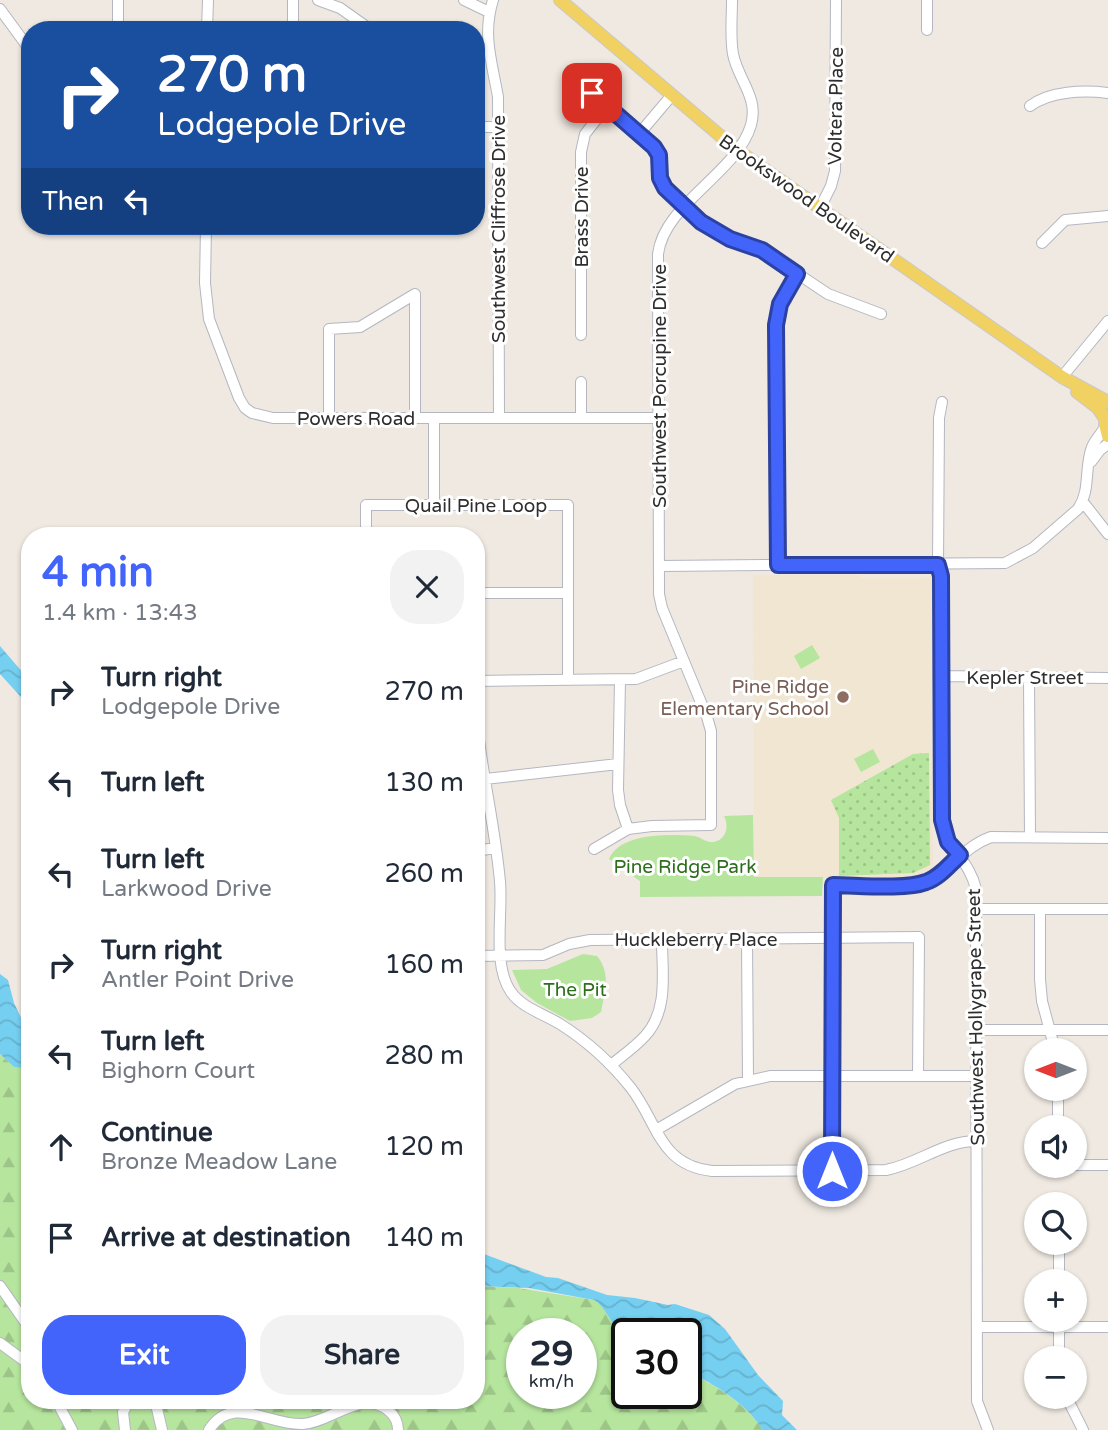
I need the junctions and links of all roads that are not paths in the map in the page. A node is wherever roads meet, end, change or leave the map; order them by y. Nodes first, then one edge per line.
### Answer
1 (118, 0) edge
2 (208, 0) edge
3 (293, 0) edge
4 (318, 0) edge
5 (464, 0) edge
6 (493, 0) edge
7 (560, 0) edge
8 (732, 0) edge
9 (836, 0) edge
10 (927, 0) edge
11 (0, 9) edge
12 (489, 12) junction
13 (118, 21) edge
14 (208, 21) edge
15 (293, 21) edge
16 (360, 21) edge
17 (926, 30) dead end
18 (21, 38) edge
19 (577, 81) dead end
20 (1108, 93) edge
21 (672, 95) junction
22 (607, 106) junction
23 (1030, 106) dead end
24 (485, 127) edge
25 (499, 127) junction
26 (639, 134) junction
27 (737, 150) junction
28 (685, 208) junction
29 (820, 208) junction
30 (1108, 216) edge
31 (206, 235) edge
32 (1042, 243) dead end
33 (797, 274) junction
34 (881, 314) dead end
35 (1108, 321) edge
36 (581, 335) dead end
37 (1065, 379) junction
38 (580, 382) dead end
39 (942, 402) dead end
40 (1108, 402) edge
41 (415, 418) junction
42 (433, 418) junction
43 (499, 418) junction
44 (581, 418) junction
45 (659, 418) junction
46 (329, 419) junction
47 (1107, 425) edge
48 (1108, 444) edge
49 (1090, 464) junction
50 (1083, 502) junction
51 (434, 505) junction
52 (366, 527) edge
53 (1108, 534) edge
54 (778, 565) junction
55 (938, 565) junction
56 (660, 566) junction
57 (485, 593) edge
58 (568, 593) junction
59 (684, 661) junction
60 (941, 676) junction
61 (1029, 677) junction
62 (1108, 678) edge
63 (568, 680) junction
64 (620, 680) junction
65 (485, 681) edge
66 (618, 764) junction
67 (485, 779) joint
68 (628, 830) junction
69 (1030, 837) junction
70 (1108, 838) edge
71 (495, 848) junction
72 (594, 849) dead end
73 (485, 850) edge
74 (960, 855) junction
75 (977, 909) junction
76 (1040, 909) junction
77 (1108, 909) edge
78 (747, 939) junction
79 (832, 939) junction
80 (662, 940) junction
81 (485, 956) edge
82 (501, 956) junction
83 (977, 1030) junction
84 (1049, 1030) junction
85 (1108, 1030) edge
86 (1051, 1038) edge
87 (611, 1065) junction
88 (832, 1076) junction
89 (918, 1076) junction
90 (976, 1076) junction
91 (748, 1080) junction
92 (656, 1130) junction
93 (977, 1141) junction
94 (1087, 1165) edge
95 (1108, 1165) edge
96 (832, 1171) junction
97 (0, 1286) edge
98 (21, 1316) edge
99 (1024, 1325) edge
100 (1087, 1325) edge
101 (978, 1327) junction
102 (1108, 1327) edge
103 (0, 1343) edge
104 (21, 1354) edge
105 (60, 1409) edge
106 (125, 1409) edge
107 (157, 1409) edge
108 (346, 1409) edge
109 (386, 1409) edge
110 (1072, 1409) edge
111 (72, 1430) edge
112 (125, 1430) edge
113 (162, 1430) edge
114 (209, 1430) edge
115 (398, 1430) edge
116 (988, 1430) edge
117 (1083, 1430) edge

1 - 13 street
2 - 14 street
3 - 15 street
4 - 16 street
5 - 12 street
6 - 12 street, Southwest Cliffrose Drive
7 - 21 main road, Brookswood Boulevard
8 - 27 street, Southwest Porcupine Drive
9 - 29 street, Voltera Place
10 - 17 street
11 - 18 street
12 - 25 street, Southwest Cliffrose Drive
19 - 22 street
20 - 23 street
21 - 26 street
21 - 27 main road, Brookswood Boulevard
22 - 26 street
22 - 36 street, Brass Drive
24 - 25 street
25 - 43 street, Southwest Cliffrose Drive
26 - 28 street
27 - 28 street, Southwest Porcupine Drive
27 - 29 main road, Brookswood Boulevard
28 - 33 street
28 - 45 street, Southwest Porcupine Drive
29 - 37 main road, Brookswood Boulevard
30 - 32 street
31 - 46 street, Powers Road
33 - 34 street
33 - 54 street
35 - 37 street
37 - 40 main road, Brookswood Boulevard
37 - 47 main road, Brookswood Boulevard
38 - 44 street
39 - 55 street, Southwest Hollygrape Street
41 - 42 street, Powers Road
41 - 46 street, Powers Road
41 - 46 street
42 - 43 street, Powers Road
42 - 51 street
43 - 44 street, Powers Road
44 - 45 street, Powers Road
45 - 56 street, Southwest Porcupine Drive
47 - 49 street
48 - 49 street
49 - 50 street
50 - 53 street
50 - 55 street
51 - 52 street, Quail Pine Loop
51 - 58 street, Quail Pine Loop
54 - 55 street
54 - 56 street
55 - 60 street, Southwest Hollygrape Street
56 - 59 street, Southwest Porcupine Drive
57 - 58 street
58 - 63 street, Quail Pine Loop
59 - 64 street
59 - 68 street, Southwest Porcupine Drive
60 - 61 street, Kepler Street
60 - 74 street, Southwest Hollygrape Street
61 - 62 street, Kepler Street
61 - 69 street
63 - 64 street
63 - 65 street
64 - 66 street
66 - 67 street
66 - 68 street
67 - 71 street
68 - 72 street
69 - 70 street
69 - 74 street
71 - 73 street
71 - 82 street
74 - 75 street, Southwest Hollygrape Street
74 - 79 street
75 - 76 street
75 - 83 street, Southwest Hollygrape Street
76 - 77 street
76 - 84 street
78 - 79 street, Huckleberry Place
78 - 80 street, Huckleberry Place
78 - 91 street
79 - 88 street
79 - 89 street, Huckleberry Place
80 - 82 street, Huckleberry Place
80 - 87 street
81 - 82 street, Huckleberry Place
82 - 87 street
83 - 84 street
83 - 90 street, Southwest Hollygrape Street
84 - 85 street
84 - 86 street
87 - 92 street
88 - 89 street
88 - 91 street
88 - 96 street
89 - 90 street
90 - 93 street, Southwest Hollygrape Street
91 - 92 street
92 - 96 street
93 - 96 street
93 - 101 street, Southwest Hollygrape Street
94 - 95 street
97 - 98 street
99 - 101 street
100 - 102 street
101 - 116 street, Southwest Hollygrape Street
103 - 104 street
105 - 111 street
106 - 112 street
107 - 113 street
108 - 114 street
109 - 115 street
110 - 117 street

